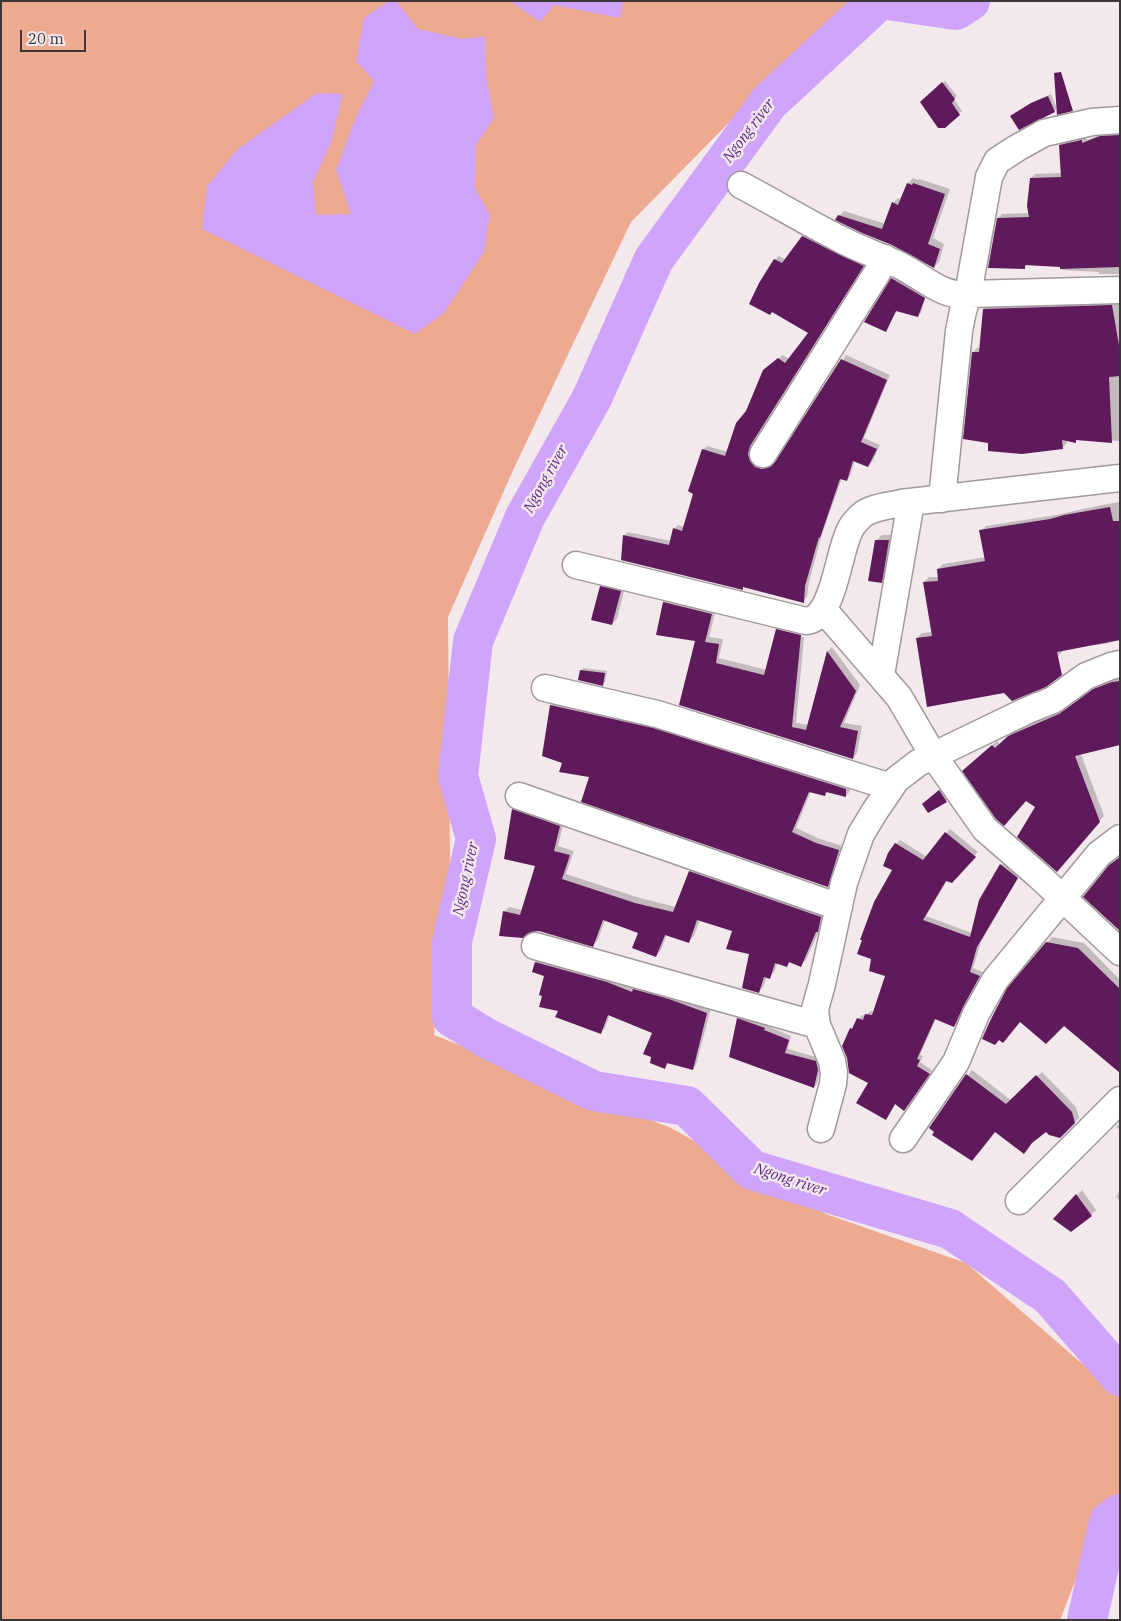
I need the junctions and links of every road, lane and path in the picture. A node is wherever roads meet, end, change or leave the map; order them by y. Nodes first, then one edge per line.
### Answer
1 (1120, 120) edge
2 (741, 185) dead end
3 (885, 258) junction
4 (1120, 290) edge
5 (968, 294) junction
6 (763, 454) dead end
7 (1120, 478) edge
8 (942, 499) junction
9 (911, 502) junction
10 (576, 565) dead end
11 (823, 609) junction
12 (1120, 664) edge
13 (881, 675) junction
14 (545, 688) dead end
15 (933, 755) junction
16 (891, 787) junction
17 (520, 796) dead end
18 (1120, 838) edge
19 (1062, 898) junction
20 (839, 907) junction
21 (535, 946) dead end
22 (1120, 952) edge
23 (817, 1025) junction
24 (1120, 1100) edge
25 (821, 1129) dead end
26 (903, 1139) dead end
27 (1019, 1201) dead end

1 - 5 street
2 - 3 street
3 - 5 street
3 - 6 street
4 - 5 street
5 - 8 street
7 - 8 street
8 - 9 street
9 - 11 street
9 - 13 street
10 - 11 street
11 - 13 street
12 - 15 street
13 - 15 street
14 - 16 street
15 - 16 street
15 - 19 street
16 - 20 street
17 - 20 street
18 - 19 street
19 - 22 street
19 - 26 street
20 - 23 street
21 - 23 street
23 - 25 street
24 - 27 street

